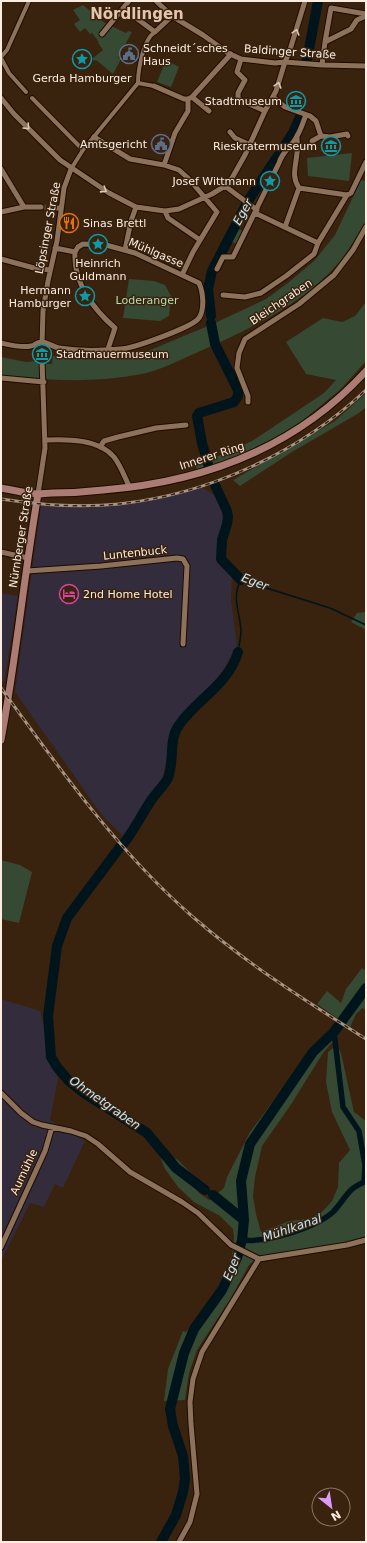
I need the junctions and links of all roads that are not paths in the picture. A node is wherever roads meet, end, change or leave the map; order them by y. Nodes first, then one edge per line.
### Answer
1 (29, 1) edge
2 (129, 1) edge
3 (156, 1) edge
4 (305, 1) edge
5 (124, 6) junction
6 (366, 15) edge
7 (174, 17) junction
8 (155, 32) junction
9 (102, 34) dead end
10 (325, 42) junction
11 (231, 54) junction
12 (1, 57) edge
13 (241, 59) junction
14 (285, 62) junction
15 (322, 65) junction
16 (366, 66) edge
17 (138, 83) junction
18 (154, 86) joint
19 (26, 92) dead end
20 (273, 97) junction
21 (1, 98) edge
22 (32, 98) dead end
23 (190, 98) junction
24 (209, 112) dead end
25 (265, 112) junction
26 (306, 114) junction
27 (230, 132) dead end
28 (322, 136) junction
29 (348, 136) dead end
30 (297, 137) junction
31 (94, 138) junction
32 (250, 145) junction
33 (313, 148) dead end
34 (83, 150) junction
35 (366, 162) edge
36 (164, 165) junction
37 (1, 169) edge
38 (71, 169) junction
39 (225, 186) junction
40 (299, 188) junction
41 (347, 195) junction
42 (205, 197) junction
43 (24, 207) junction
44 (42, 207) tunnel mouth
45 (136, 207) junction
46 (55, 208) tunnel mouth
47 (62, 208) junction
48 (165, 211) junction
49 (256, 211) junction
50 (1, 212) edge
51 (285, 227) junction
52 (366, 227) edge
53 (200, 240) junction
54 (318, 243) junction
55 (55, 248) junction
56 (125, 250) junction
57 (75, 252) junction
58 (1, 259) edge
59 (217, 269) dead end
60 (50, 270) junction
61 (182, 275) junction
62 (223, 295) dead end
63 (1, 343) edge
64 (42, 343) junction
65 (108, 349) junction
66 (42, 360) tunnel mouth
67 (366, 371) edge
68 (1, 378) edge
69 (44, 382) junction
70 (248, 402) dead end
71 (186, 425) dead end
72 (46, 440) junction
73 (100, 446) junction
74 (1, 488) edge
75 (130, 488) junction
76 (38, 494) junction
77 (1, 552) edge
78 (28, 558) junction
79 (27, 571) junction
80 (183, 644) dead end
81 (3, 716) edge
82 (1, 740) edge
83 (1, 1092) edge
84 (52, 1126) junction
85 (366, 1240) edge
86 (1, 1247) edge
87 (259, 1259) junction
88 (179, 1542) edge

1 - 12 street
2 - 5 street
3 - 7 street, Baldinger Straße
14 -> 4 street
5 - 8 street
5 - 9 street
6 - 10 street
6 - 10 street
7 - 8 street
7 - 11 street, Baldinger Straße
8 - 17 street
10 - 15 street
11 - 13 street, Baldinger Straße
11 - 23 street
12 - 19 street
13 - 14 street, Baldinger Straße
13 - 25 street
14 - 15 street, Baldinger Straße
20 -> 14 street
15 - 16 street, Baldinger Straße
17 - 18 street
17 - 31 street, Löpsinger Straße
18 - 23 street
20 - 25 street
20 - 26 street
21 -> 38 street
22 - 34 street
23 - 24 street
23 - 36 street
25 - 32 street
26 - 28 street
26 - 30 street
27 - 32 street
28 - 29 street
28 - 33 street
30 - 40 street
30 - 49 street
31 - 34 street, Löpsinger Straße
31 - 36 street
32 - 39 street
34 - 38 street, Löpsinger Straße
35 - 41 street
36 - 42 street
37 - 43 street
38 -> 45 street
38 - 47 street, Löpsinger Straße
39 - 42 street
39 - 49 street
40 - 41 street
40 - 51 street
41 - 54 street
42 - 48 street
42 - 53 street
43 - 44 street
43 - 50 street
45 - 48 street
45 - 56 street
46 - 47 street
47 - 55 street, Löpsinger Straße
48 - 53 street
49 - 51 street
49 - 59 street
51 - 54 street
52 - 70 street, Bleichgraben
53 - 61 street
54 - 62 street
55 - 57 street
55 - 60 street, Löpsinger Straße
56 - 57 street, Mühlgasse
56 - 61 street, Mühlgasse
57 - 65 street
58 - 60 street
60 - 64 street, Löpsinger Straße
61 - 65 street, Mühlgasse
63 - 64 street
64 - 65 street
66 - 69 street, Nürnberger Straße
67 - 75 main road, Innerer Ring
68 - 69 street
69 - 72 street, Nürnberger Straße
71 - 73 street
72 - 73 street
72 - 76 street, Nürnberger Straße
73 - 75 street
74 - 76 main road, Innerer Ring
75 - 76 main road, Innerer Ring
76 - 78 main road, Nürnberger Straße
77 - 78 street
78 - 79 main road, Nürnberger Straße
79 - 80 street, Luntenbuck
79 - 81 main road, Nürnberger Straße
81 - 82 main road, Nürnberger Straße
83 - 84 street
84 - 86 street, Aumühle
84 - 87 street
85 - 87 street
87 - 88 street

